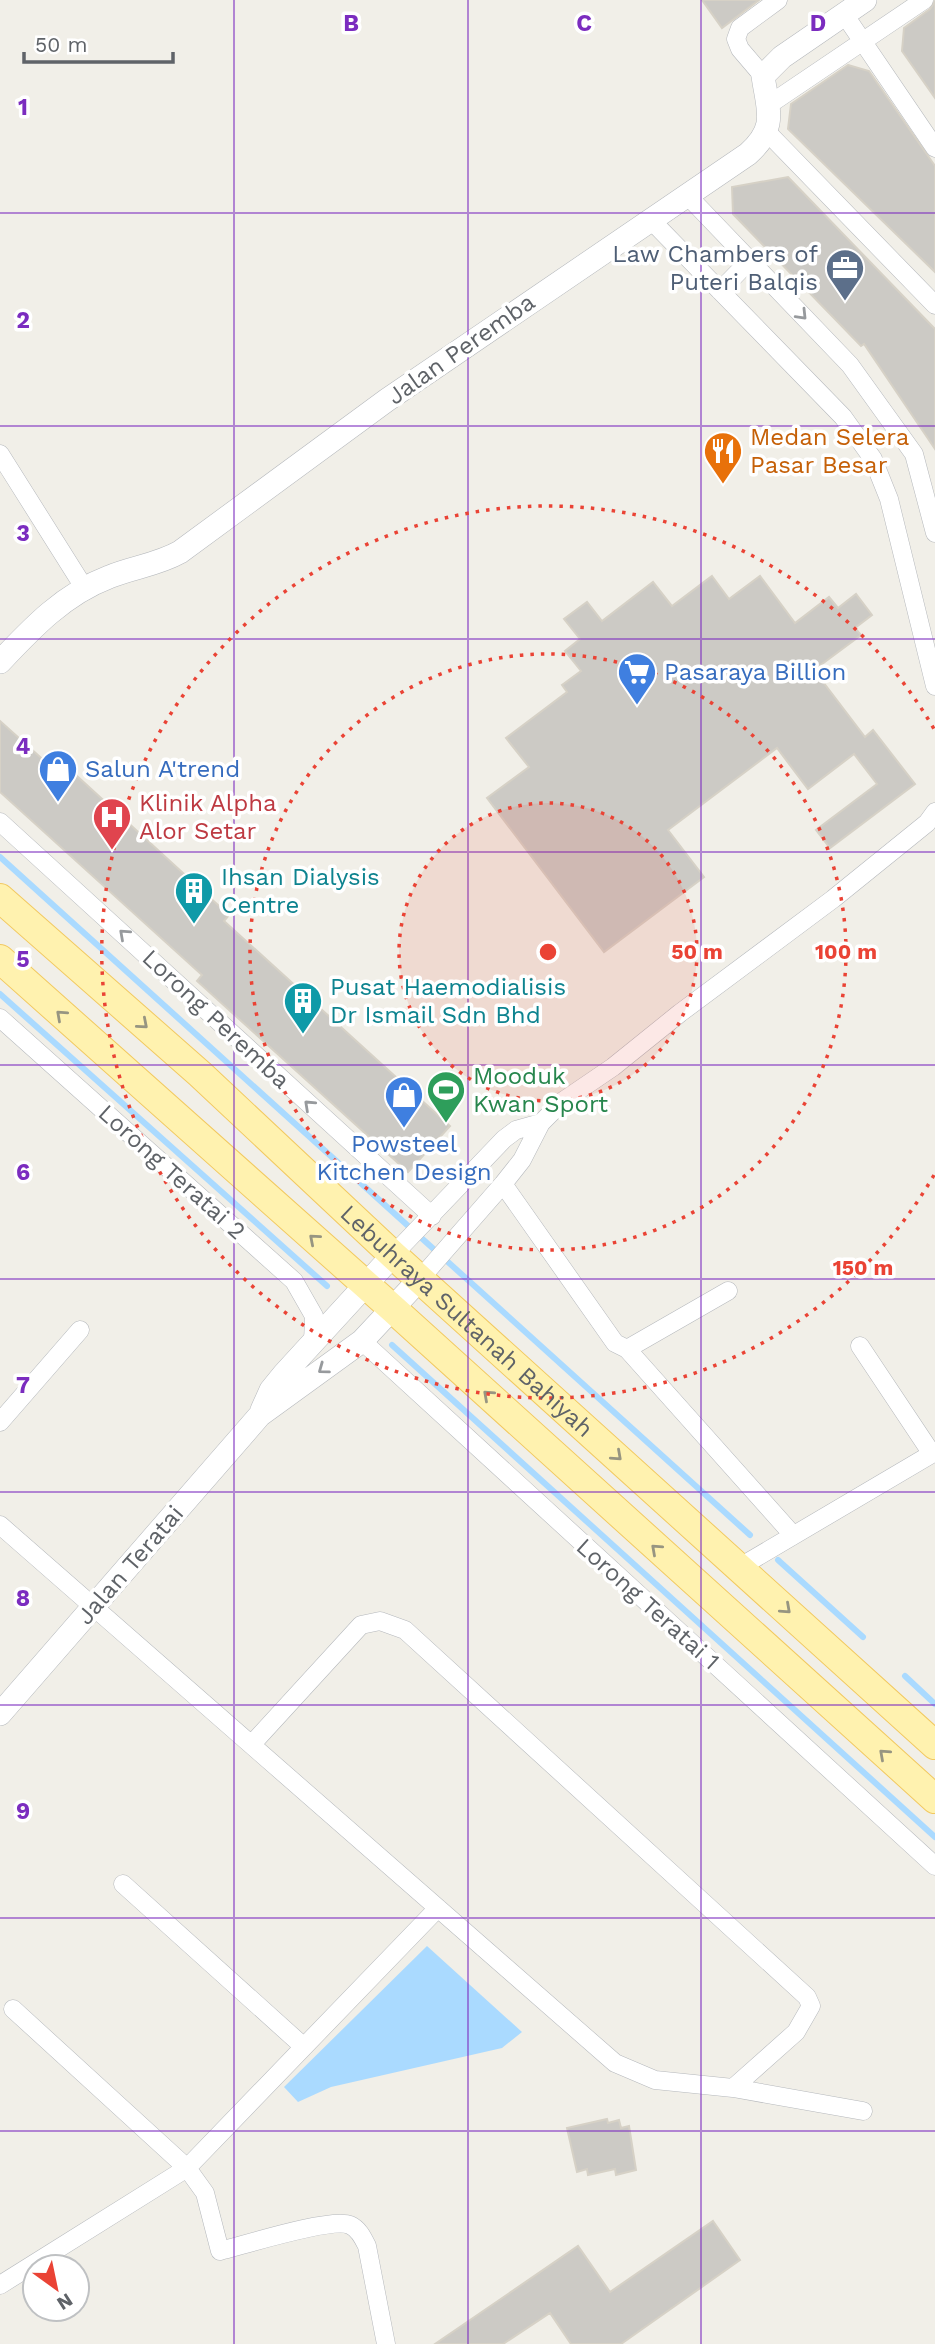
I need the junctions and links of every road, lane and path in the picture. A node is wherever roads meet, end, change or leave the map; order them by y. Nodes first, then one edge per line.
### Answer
1 (778, 0) edge
2 (866, 0) edge
3 (924, 0) edge
4 (844, 14) junction
5 (864, 41) junction
6 (763, 76) junction
7 (770, 104) junction
8 (767, 132) junction
9 (935, 148) edge
10 (687, 195) junction
11 (650, 219) junction
12 (750, 260) junction
13 (720, 291) junction
14 (935, 305) edge
15 (0, 454) edge
16 (935, 533) edge
17 (85, 589) junction
18 (928, 618) edge
19 (0, 662) edge
20 (935, 686) edge
21 (935, 812) edge
22 (0, 822) edge
23 (0, 898) edge
24 (0, 959) edge
25 (0, 1018) edge
26 (541, 1123) junction
27 (503, 1184) junction
28 (429, 1220) junction
29 (400, 1249) junction
30 (427, 1272) junction
31 (365, 1284) junction
32 (728, 1291) dead end
33 (393, 1308) junction
34 (80, 1330) dead end
35 (362, 1341) junction
36 (313, 1343) junction
37 (860, 1346) dead end
38 (627, 1349) junction
39 (260, 1416) junction
40 (0, 1422) edge
41 (934, 1453) edge
42 (0, 1525) edge
43 (793, 1535) junction
44 (740, 1567) junction
45 (93, 1608) junction
46 (0, 1714) edge
47 (252, 1745) junction
48 (935, 1745) edge
49 (935, 1799) edge
50 (935, 1866) edge
51 (123, 1885) dead end
52 (438, 1908) junction
53 (13, 2009) dead end
54 (304, 2047) junction
55 (733, 2088) junction
56 (863, 2111) dead end
57 (187, 2168) junction
58 (0, 2285) edge
59 (386, 2344) edge

1 - 6 street
2 - 4 street
3 - 5 street
4 - 5 street
4 - 6 street
5 - 7 street
5 - 9 street
6 - 7 street
7 - 8 street
8 - 10 street, Jalan Peremba
8 - 14 street
10 - 11 street, Jalan Peremba
10 - 12 street
11 - 13 street
11 - 17 street, Jalan Peremba
12 - 13 street
12 -> 16 street
13 - 18 street
15 - 17 street
17 - 19 street, Jalan Peremba
18 - 20 street
21 - 26 street
28 -> 22 street, Lorong Peremba
23 -> 29 main road, Lebuhraya Sultanah Bahiyah
31 -> 24 main road, Lebuhraya Sultanah Bahiyah
25 - 36 street, Lorong Teratai 2
26 - 27 street
26 - 28 street
27 - 30 street
27 - 38 street
28 - 29 street
29 - 30 main road, Lebuhraya Sultanah Bahiyah
29 - 31 street, Jalan Teratai
30 - 33 street, Jalan Teratai
30 -> 44 main road, Lebuhraya Sultanah Bahiyah
31 - 33 main road, Lebuhraya Sultanah Bahiyah
31 - 36 street, Jalan Teratai
32 - 38 street
33 - 35 street, Jalan Teratai
49 -> 33 main road, Lebuhraya Sultanah Bahiyah
34 - 40 street
35 -> 39 street, Jalan Teratai
35 - 50 street, Lorong Teratai 1
36 - 39 street, Jalan Teratai
37 - 41 street
38 - 43 street
39 - 45 street, Jalan Teratai
41 - 43 street
42 - 45 street
43 - 44 street
44 -> 48 main road, Lebuhraya Sultanah Bahiyah
45 - 46 street, Jalan Teratai
45 - 47 street
47 - 52 street
47 - 55 street
51 - 54 street
52 - 54 street
52 - 55 street
53 - 57 street
54 - 57 street
55 - 56 street
57 - 58 street
57 - 59 street

